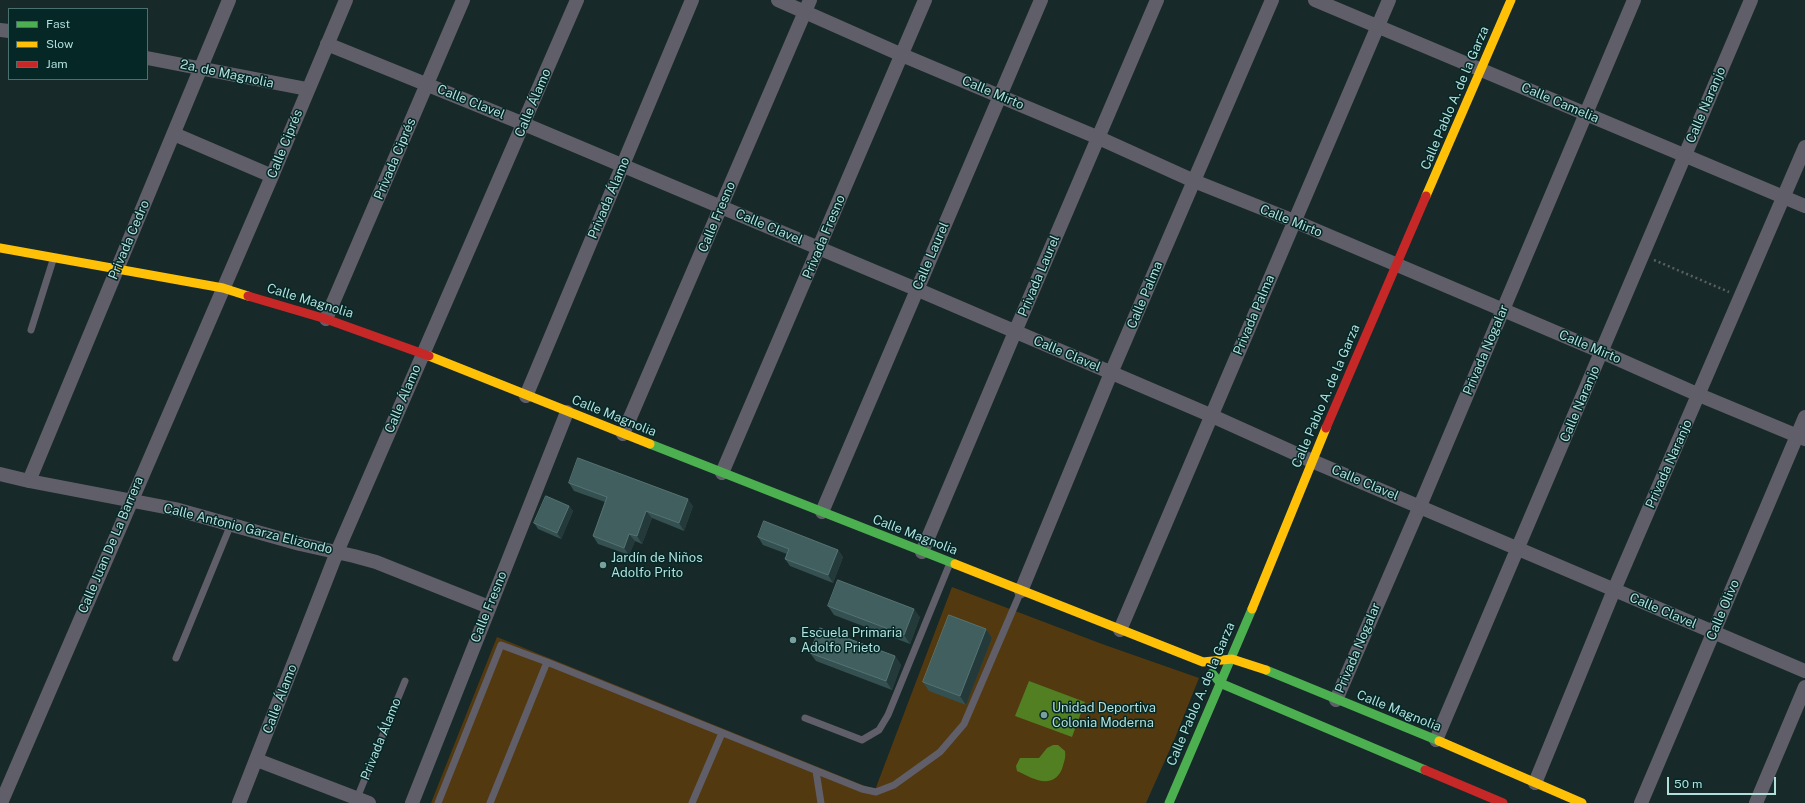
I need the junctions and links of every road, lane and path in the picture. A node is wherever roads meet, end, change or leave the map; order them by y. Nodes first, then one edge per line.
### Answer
1 (229, 0) edge
2 (346, 0) edge
3 (463, 0) edge
4 (577, 0) edge
5 (692, 0) edge
6 (778, 0) edge
7 (925, 0) edge
8 (1041, 0) edge
9 (1157, 0) edge
10 (1272, 0) edge
11 (1315, 0) edge
12 (1388, 0) edge
13 (1511, 0) edge
14 (1634, 0) edge
15 (1751, 0) edge
16 (808, 6) edge
17 (1377, 26) junction
18 (327, 44) junction
19 (902, 55) junction
20 (148, 58) edge
21 (200, 68) junction
22 (1481, 70) junction
23 (427, 84) junction
24 (307, 89) junction
25 (1000, 96) junction
26 (1586, 114) junction
27 (524, 124) junction
28 (174, 134) junction
29 (1099, 138) junction
30 (1805, 147) edge
31 (1685, 155) junction
32 (623, 165) junction
33 (272, 176) junction
34 (1194, 181) junction
35 (1784, 197) junction
36 (1805, 206) edge
37 (721, 207) junction
38 (1294, 221) junction
39 (0, 248) edge
40 (819, 248) junction
41 (1643, 255) junction
42 (54, 258) junction
43 (1396, 265) junction
44 (116, 269) junction
45 (223, 288) junction
46 (916, 289) junction
47 (1741, 297) junction
48 (1503, 310) junction
49 (326, 319) junction
50 (31, 330) dead end
51 (1015, 332) junction
52 (1602, 352) junction
53 (423, 354) junction
54 (1111, 373) junction
55 (526, 396) junction
56 (1699, 396) junction
57 (567, 412) junction
58 (1210, 415) junction
59 (1805, 417) edge
60 (623, 434) junction
61 (1801, 437) edge
62 (1312, 461) junction
63 (722, 473) junction
64 (0, 474) edge
65 (29, 481) junction
66 (130, 501) junction
67 (1420, 506) junction
68 (822, 512) junction
69 (231, 524) junction
70 (1518, 548) junction
71 (337, 552) junction
72 (922, 552) junction
73 (950, 563) junction
74 (1614, 590) junction
75 (1021, 591) junction
76 (489, 607) junction
77 (1120, 630) junction
78 (1714, 632) junction
79 (176, 658) dead end
80 (1232, 659) junction
81 (547, 662) junction
82 (1203, 662) junction
83 (1805, 671) edge
84 (405, 681) dead end
85 (1220, 683) junction
86 (1805, 687) edge
87 (1336, 700) junction
88 (805, 718) dead end
89 (722, 733) junction
90 (1436, 740) junction
91 (257, 760) junction
92 (816, 771) junction
93 (1535, 782) junction
94 (363, 801) edge
95 (1, 803) edge
96 (240, 803) edge
97 (412, 803) edge
98 (438, 803) edge
99 (490, 803) edge
100 (692, 803) edge
101 (821, 803) edge
102 (1170, 803) edge
103 (1503, 803) edge
104 (1582, 803) edge
105 (1641, 803) edge
106 (1756, 803) edge

1 - 21 street, Privada Cedro
2 - 18 street, Calle Ciprés
3 - 23 street, Privada Ciprés
4 - 27 street, Calle Álamo
5 - 32 street, Privada Álamo
6 - 16 street, Calle Mirto
7 - 19 street, Privada Fresno
8 - 25 street, Calle Laurel
9 - 29 street, Privada Laurel
10 - 34 street, Calle Palma
11 - 17 street, Calle Camelia
12 - 17 street, Privada Palma
13 - 22 street, Calle Pablo A. de la Garza
14 - 26 street, Privada Nogalar
15 - 31 street, Calle Naranjo
16 - 19 street, Calle Mirto
16 - 37 street, Calle Fresno
17 - 22 street, Calle Camelia
17 - 38 street, Privada Palma
18 - 23 street, Calle Clavel
18 - 24 street, Calle Ciprés
19 - 25 street, Calle Mirto
19 - 40 street, Privada Fresno
20 - 21 street, 2a. de Magnolia
21 - 24 street, 2a. de Magnolia
21 - 28 street, Privada Cedro
22 - 26 street, Calle Camelia
22 - 43 street, Calle Pablo A. de la Garza
23 - 27 street, Calle Clavel
23 - 49 street, Privada Ciprés
24 - 33 street, Calle Ciprés
25 - 29 street, Calle Mirto
25 - 46 street, Calle Laurel
26 - 31 street, Calle Camelia
26 - 48 street, Privada Nogalar
27 - 32 street, Calle Clavel
27 - 53 street, Calle Álamo
28 - 33 street
28 - 44 street, Privada Cedro
29 - 34 street, Calle Mirto
29 - 51 street, Privada Laurel
30 - 35 street, Privada Naranjo
31 - 35 street, Calle Camelia
31 - 41 street, Calle Naranjo
32 - 37 street, Calle Clavel
32 - 55 street, Privada Álamo
33 - 45 street, Calle Ciprés
34 - 38 street, Calle Mirto
34 - 54 street, Calle Palma
35 - 36 street, Calle Camelia
35 - 47 street, Privada Naranjo
37 - 40 street, Calle Clavel
37 - 60 street, Calle Fresno
38 - 43 street, Calle Mirto
38 - 58 street, Privada Palma
39 - 42 street, Calle Magnolia
40 - 46 street, Calle Clavel
40 - 63 street, Privada Fresno
41 - 47 path
41 - 52 street, Calle Naranjo
42 - 44 street, Calle Magnolia
42 - 50 lane
43 - 48 street, Calle Mirto
43 - 62 street, Calle Pablo A. de la Garza
44 - 45 street, Calle Magnolia
44 - 65 street, Privada Cedro
45 - 49 street, Calle Magnolia
45 - 66 street, Calle Juan De La Barrera
46 - 51 street, Calle Clavel
46 - 68 street, Calle Laurel
47 - 56 street, Privada Naranjo
48 - 52 street, Calle Mirto
48 - 67 street, Privada Nogalar
49 - 53 street, Calle Magnolia
51 - 54 street, Calle Clavel
51 - 72 street, Privada Laurel
52 - 56 street, Calle Mirto
52 - 70 street, Calle Naranjo
53 - 55 street, Calle Magnolia
53 - 71 street, Calle Álamo
54 - 58 street, Calle Clavel
54 - 75 street, Calle Palma
55 - 57 street, Calle Magnolia
56 - 61 street, Calle Mirto
56 - 74 street, Privada Naranjo
57 - 60 street, Calle Magnolia
57 - 76 street, Calle Fresno
58 - 62 street, Calle Clavel
58 - 77 street, Privada Palma
59 - 61 street, Calle Olivo
60 - 63 street, Calle Magnolia
61 - 78 street, Calle Olivo
62 - 67 street, Calle Clavel
62 - 80 street, Calle Pablo A. de la Garza
63 - 68 street, Calle Magnolia
64 - 65 street, Calle Antonio Garza Elizondo
65 - 66 street, Calle Antonio Garza Elizondo
66 - 69 street, Calle Antonio Garza Elizondo
66 - 95 street, Calle Juan De La Barrera
67 - 70 street, Calle Clavel
67 - 87 street, Privada Nogalar
68 - 72 street, Calle Magnolia
69 - 71 street, Calle Antonio Garza Elizondo
69 - 79 lane
70 - 74 street, Calle Clavel
70 - 90 street, Calle Naranjo
71 - 76 street, Calle Antonio Garza Elizondo
71 - 91 street, Calle Álamo
72 - 73 street, Calle Magnolia
73 - 75 street, Calle Magnolia
73 - 88 lane
74 - 78 street, Calle Clavel
74 - 93 street, Privada Naranjo
75 - 77 street, Calle Magnolia
75 - 92 lane
76 - 97 street, Calle Fresno
77 - 82 street, Calle Magnolia
78 - 83 street, Calle Clavel
78 - 105 street, Calle Olivo
80 - 82 street, Calle Magnolia
80 - 85 street, Calle Pablo A. de la Garza
80 - 87 street, Calle Magnolia
81 - 89 lane
81 - 98 lane
81 - 99 lane
82 - 85 street, Calle Magnolia
84 - 94 lane, Privada Álamo
85 - 102 street, Calle Pablo A. de la Garza
85 - 103 street, Calle Magnolia
86 - 106 street
87 - 90 street, Calle Magnolia
89 - 92 lane
89 - 100 lane
90 - 93 street, Calle Magnolia
91 - 94 street
91 - 96 street, Calle Álamo
92 - 101 lane
93 - 104 street, Calle Magnolia

